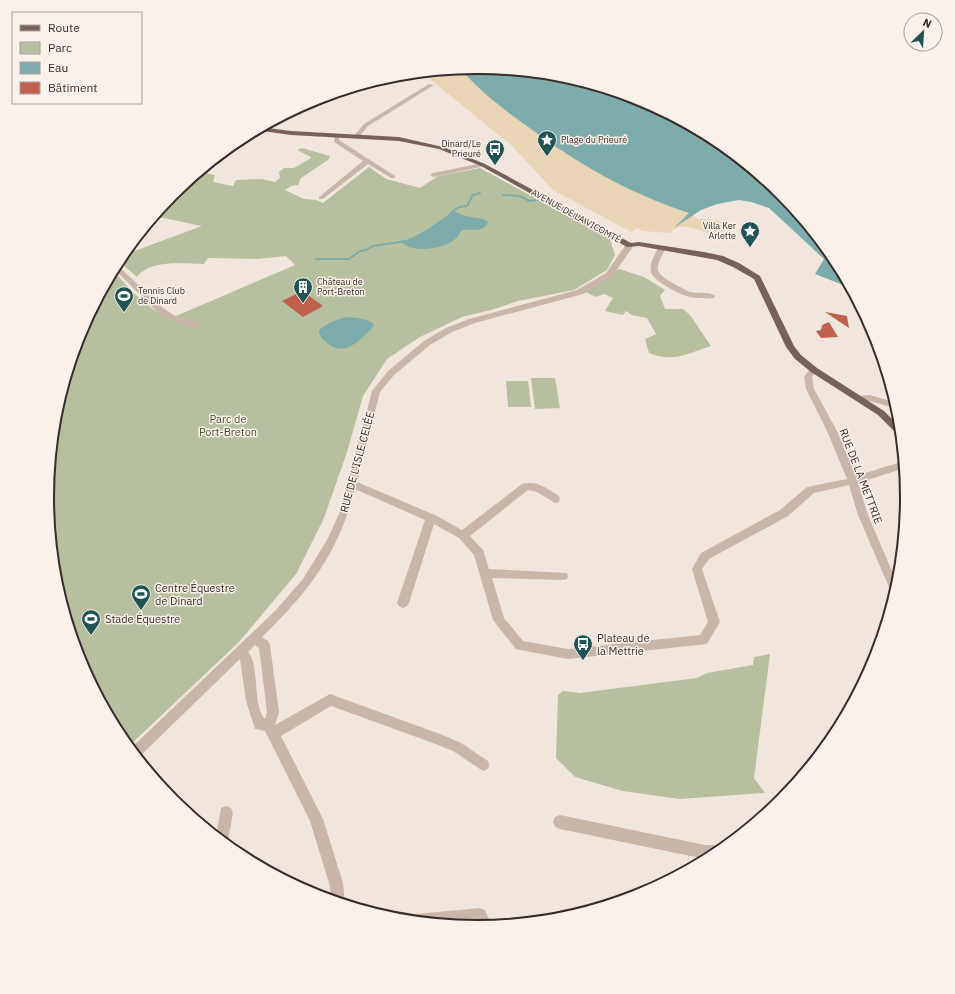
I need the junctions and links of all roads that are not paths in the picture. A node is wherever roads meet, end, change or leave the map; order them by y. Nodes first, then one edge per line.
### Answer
1 (431, 85) dead end
2 (273, 126) edge
3 (266, 130) edge
4 (315, 134) junction
5 (337, 136) junction
6 (356, 137) junction
7 (367, 161) junction
8 (483, 165) junction
9 (433, 175) dead end
10 (393, 177) dead end
11 (320, 198) dead end
12 (630, 245) junction
13 (662, 248) junction
14 (120, 271) edge
15 (711, 296) dead end
16 (196, 324) dead end
17 (814, 370) junction
18 (860, 399) junction
19 (891, 404) edge
20 (895, 427) edge
21 (900, 466) edge
22 (852, 481) junction
23 (352, 484) junction
24 (555, 499) dead end
25 (431, 518) junction
26 (463, 535) junction
27 (484, 573) junction
28 (563, 576) dead end
29 (892, 583) edge
30 (403, 603) dead end
31 (254, 638) junction
32 (240, 652) junction
33 (271, 730) junction
34 (138, 750) edge
35 (482, 765) dead end
36 (226, 813) dead end
37 (560, 822) dead end
38 (223, 835) edge
39 (708, 852) edge
40 (338, 897) edge
41 (439, 919) edge
42 (482, 920) edge

1 - 6 street
2 - 4 main road, AVENUE DE LA VICOMTÉ
3 - 4 main road, AVENUE DE LA VICOMTÉ
4 - 5 main road, AVENUE DE LA VICOMTÉ
5 - 6 main road, AVENUE DE LA VICOMTÉ
5 - 7 street
6 - 8 main road, AVENUE DE LA VICOMTÉ
7 - 10 street
7 - 11 street
8 - 9 street
8 - 12 main road, AVENUE DE LA VICOMTÉ
12 - 13 main road, AVENUE DE LA VICOMTÉ
12 - 23 street, RUE DE L'ISLE CELÉE
13 - 15 street
13 - 17 main road, AVENUE DE LA VICOMTÉ
14 - 16 street
17 - 18 main road, AVENUE DE LA VICOMTÉ
17 - 22 street, RUE DE LA METTRIE
18 - 19 street, AVENUE DE LA VICOMTÉ
18 - 20 main road
21 - 22 street
22 - 27 street
22 - 29 street, RUE DE LA METTRIE
23 - 25 street
23 - 31 street, RUE DE L'ISLE CELÉE
24 - 26 street
25 - 26 street
25 - 30 street
26 - 27 street
27 - 28 street
31 - 32 street, RUE DE L'ISLE CELÉE
31 - 33 street
32 - 33 street
32 - 34 street, RUE DE L'ISLE CELÉE
33 - 35 street
33 - 40 street
36 - 38 street
37 - 39 street
41 - 42 street

